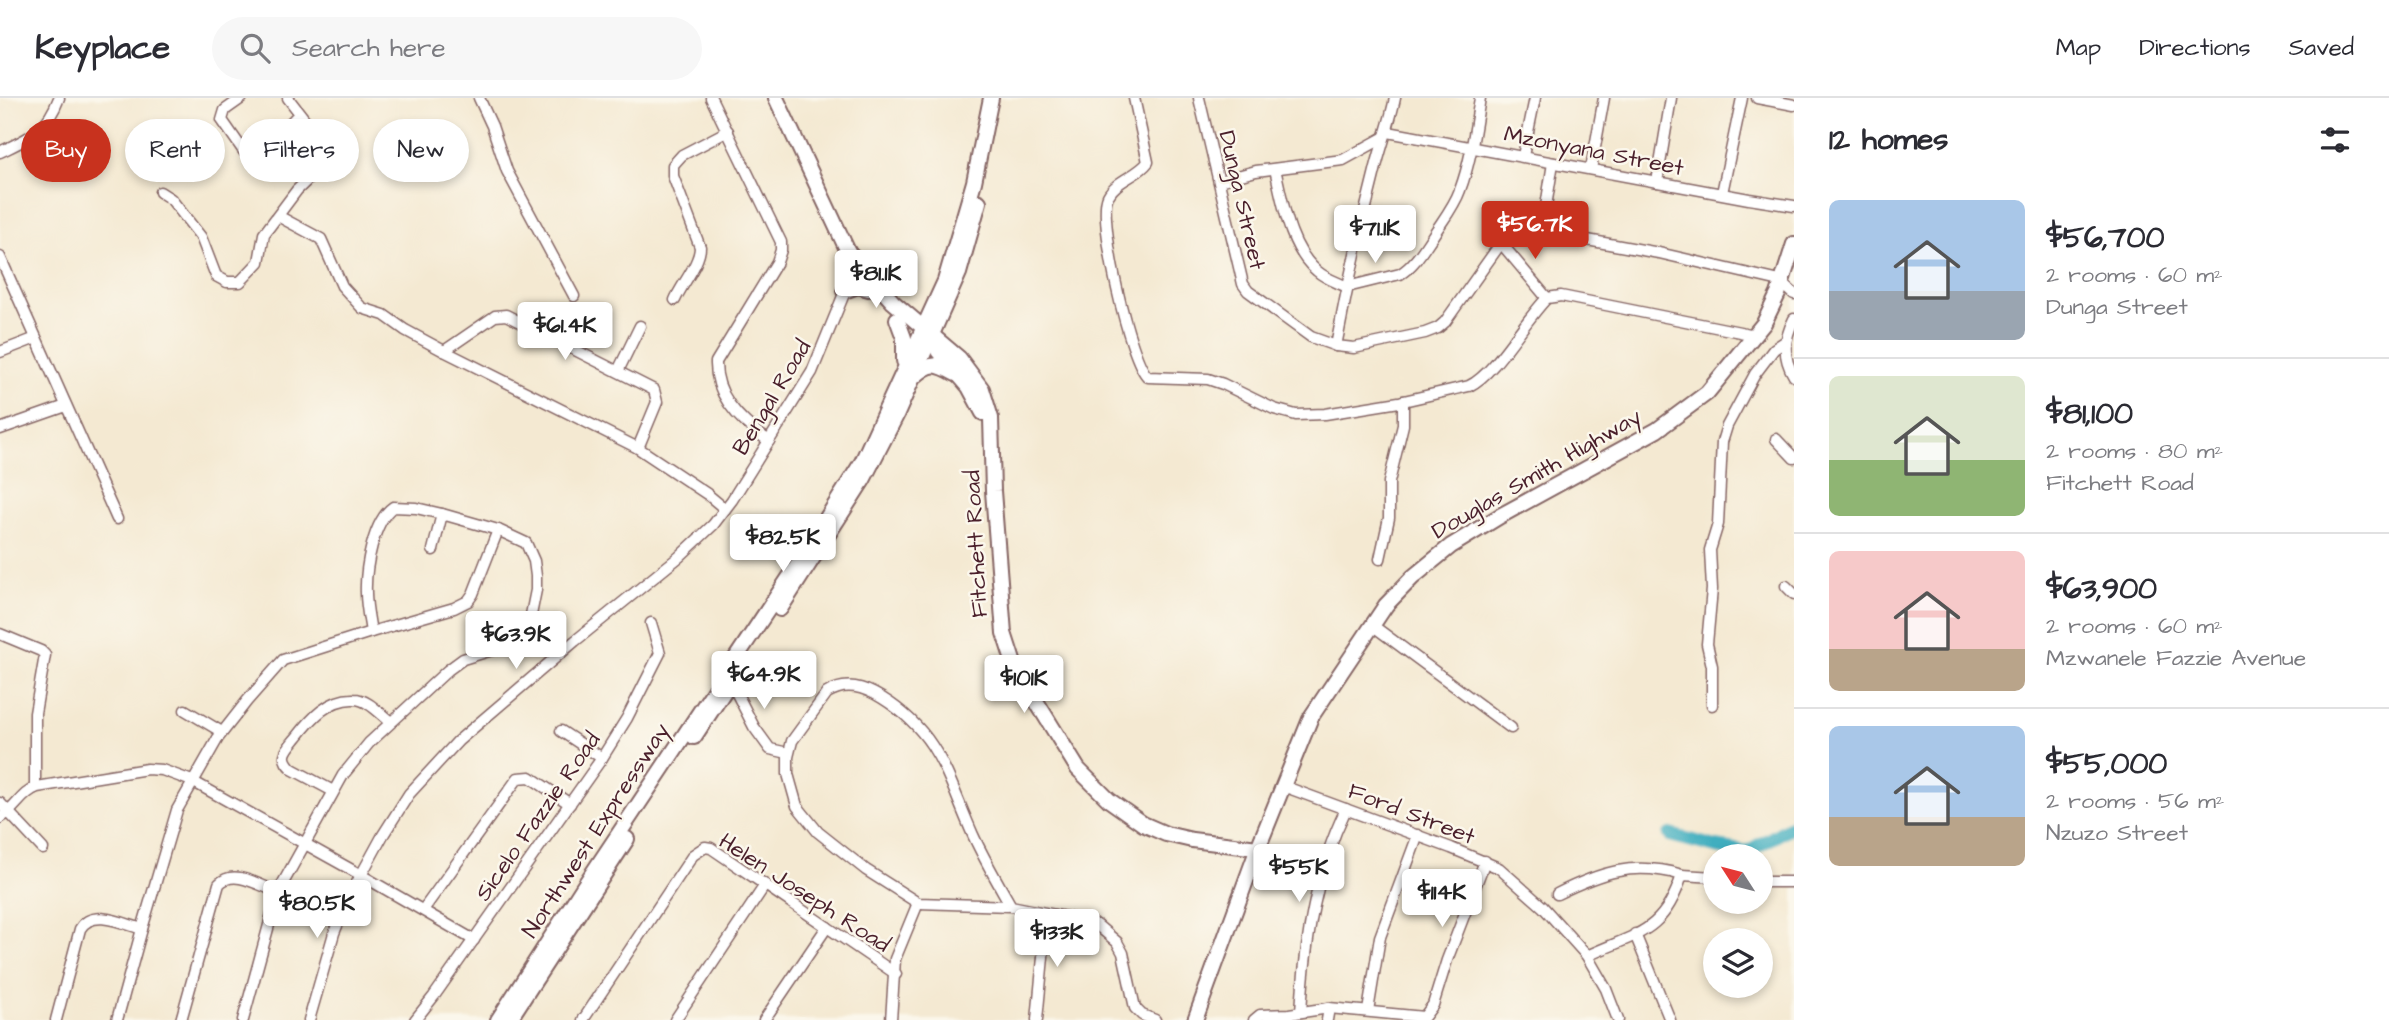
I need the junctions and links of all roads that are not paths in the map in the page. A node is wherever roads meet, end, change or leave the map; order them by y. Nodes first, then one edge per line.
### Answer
1 (59, 98) edge
2 (242, 98) edge
3 (288, 98) edge
4 (479, 98) edge
5 (711, 98) edge
6 (776, 98) edge
7 (991, 98) edge
8 (1000, 98) edge
9 (1134, 98) edge
10 (1199, 98) edge
11 (1395, 98) edge
12 (1480, 98) edge
13 (1535, 98) edge
14 (1604, 98) edge
15 (1671, 98) edge
16 (1742, 98) edge
17 (1757, 98) edge
18 (1794, 106) edge
19 (299, 114) junction
20 (728, 131) junction
21 (1385, 135) junction
22 (1472, 147) junction
23 (0, 152) edge
24 (1523, 156) junction
25 (1553, 163) junction
26 (1275, 169) junction
27 (1591, 169) junction
28 (1219, 181) junction
29 (1657, 182) junction
30 (160, 191) dead end
31 (1722, 194) junction
32 (1794, 206) edge
33 (278, 216) junction
34 (1542, 231) junction
35 (1501, 243) junction
36 (1794, 244) edge
37 (0, 257) edge
38 (854, 260) junction
39 (1791, 264) edge
40 (959, 273) junction
41 (1780, 281) junction
42 (1347, 287) junction
43 (869, 289) junction
44 (844, 291) junction
45 (1794, 294) edge
46 (574, 296) dead end
47 (939, 296) junction
48 (1547, 298) junction
49 (675, 300) dead end
50 (900, 315) junction
51 (1794, 319) edge
52 (640, 326) dead end
53 (1755, 335) junction
54 (926, 336) junction
55 (36, 338) junction
56 (1786, 341) junction
57 (1336, 346) junction
58 (444, 351) junction
59 (0, 352) edge
60 (959, 358) junction
61 (618, 371) junction
62 (909, 375) junction
63 (960, 376) junction
64 (1794, 376) edge
65 (1402, 401) junction
66 (66, 406) junction
67 (0, 429) edge
68 (992, 430) junction
69 (1776, 439) dead end
70 (769, 441) junction
71 (638, 448) junction
72 (1794, 458) edge
73 (725, 509) junction
74 (442, 514) junction
75 (117, 519) dead end
76 (498, 530) junction
77 (433, 550) dead end
78 (1380, 559) dead end
79 (651, 623) dead end
80 (1371, 627) junction
81 (371, 632) junction
82 (0, 634) edge
83 (731, 682) junction
84 (1712, 705) dead end
85 (185, 710) dead end
86 (391, 722) junction
87 (1511, 728) dead end
88 (561, 731) dead end
89 (222, 732) junction
90 (788, 753) junction
91 (602, 758) junction
92 (192, 781) junction
93 (1283, 786) junction
94 (35, 788) junction
95 (333, 791) junction
96 (0, 803) edge
97 (570, 804) junction
98 (1346, 809) junction
99 (10, 812) junction
100 (0, 818) edge
101 (1418, 835) junction
102 (305, 843) junction
103 (1258, 848) junction
104 (43, 849) dead end
105 (1485, 861) junction
106 (361, 874) junction
107 (1682, 875) junction
108 (1703, 876) edge
109 (1794, 881) edge
110 (1773, 882) edge
111 (765, 885) junction
112 (278, 892) junction
113 (1557, 894) dead end
114 (918, 903) junction
115 (1010, 906) junction
116 (423, 910) junction
117 (1047, 915) junction
118 (827, 927) junction
119 (142, 929) junction
120 (1635, 934) junction
121 (474, 940) junction
122 (1587, 956) junction
123 (896, 974) junction
124 (1328, 1008) junction
125 (1368, 1011) junction
126 (1301, 1012) junction
127 (56, 1020) edge
128 (117, 1020) edge
129 (181, 1020) edge
130 (243, 1020) edge
131 (309, 1020) edge
132 (415, 1020) edge
133 (498, 1020) edge
134 (509, 1020) edge
135 (583, 1020) edge
136 (675, 1020) edge
137 (764, 1020) edge
138 (891, 1020) edge
139 (1037, 1020) edge
140 (1155, 1020) edge
141 (1195, 1020) edge
142 (1254, 1020) edge
143 (1327, 1020) edge
144 (1618, 1020) edge
145 (1670, 1020) edge

1 - 23 street
2 - 19 street
3 - 19 street
4 - 46 street
5 - 20 street
6 - 38 main road, Fitchett Road
7 - 47 main road, Northwest Expressway
8 - 40 main road, Northwest Expressway
9 - 65 street
10 - 28 street, Dunga Street
11 - 21 street
12 - 22 street
13 - 24 street
14 - 27 street
15 - 29 street
16 - 31 street
17 - 18 street
19 - 33 street
20 - 49 street
20 - 70 street
21 - 22 street, Mzonyana Street
21 - 26 street
21 - 42 street
22 - 24 street, Mzonyana Street
22 - 42 street
24 - 25 street, Mzonyana Street
25 - 27 street, Mzonyana Street
25 - 34 street
26 - 28 street
26 - 42 street
27 - 29 street, Mzonyana Street
28 - 57 street, Dunga Street
29 - 31 street, Mzonyana Street
30 - 33 street
31 - 32 street, Mzonyana Street
33 - 58 street
34 - 35 street
34 - 41 street
35 - 48 street
35 - 57 street, Dunga Street
36 - 39 main road, Douglas Smith Highway
37 - 55 street
38 - 43 main road, Fitchett Road
38 - 44 street, Bengal Road
38 - 50 main road, Fitchett Road
39 - 41 main road, Douglas Smith Highway
40 - 54 main road, Northwest Expressway
40 - 60 main road
41 - 45 street
41 - 53 main road, Douglas Smith Highway
42 - 57 street
43 - 44 main road
43 - 50 main road, Fitchett Road
44 - 70 street, Bengal Road
47 - 50 main road
47 - 54 main road, Northwest Expressway
48 - 53 street
48 - 65 street
50 - 54 main road, Fitchett Road
50 - 62 main road
51 - 56 street
52 - 61 street
53 - 80 main road, Douglas Smith Highway
54 - 60 main road, Fitchett Road
54 - 62 main road, Northwest Expressway
54 - 63 main road, Fitchett Road
55 - 59 street
55 - 66 street
56 - 64 street
56 - 84 street
58 - 61 street
58 - 71 street
60 - 68 main road, Fitchett Road
61 - 71 street
62 - 63 main road
62 - 83 main road, Northwest Expressway
62 - 133 main road, Northwest Expressway
63 - 68 main road, Fitchett Road
65 - 78 street
66 - 67 street
66 - 75 street
68 - 103 main road, Fitchett Road
69 - 72 street
70 - 73 street, Bengal Road
71 - 73 street
73 - 106 street, Bengal Road
74 - 76 street
74 - 77 street
74 - 81 street
76 - 81 street
76 - 86 street
79 - 91 street, Sicelo Fazzie Road
80 - 87 street
80 - 93 main road, Douglas Smith Highway
81 - 89 street
82 - 94 street
83 - 90 street
83 - 134 main road, Northwest Expressway
85 - 89 street
86 - 95 street
86 - 95 street
88 - 91 street
89 - 92 street
90 - 114 street
90 - 115 street
91 - 97 street, Sicelo Fazzie Road
92 - 94 street
92 - 102 street
92 - 119 street
93 - 98 street, Ford Street
93 - 103 main road, Douglas Smith Highway
94 - 99 street
95 - 102 street
96 - 99 street
97 - 116 street
97 - 121 street, Sicelo Fazzie Road
98 - 101 street, Ford Street
98 - 126 street
99 - 100 street
99 - 104 street
101 - 105 street, Ford Street
101 - 125 street
102 - 106 street
102 - 112 street
103 - 141 main road, Douglas Smith Highway
105 - 122 street, Ford Street
105 - 125 street
106 - 116 street
106 - 131 street, Bengal Road
107 - 108 street
107 - 113 street
107 - 120 street
109 - 110 street
111 - 118 street, Helen Joseph Road
111 - 135 street, Helen Joseph Road
111 - 136 street
112 - 129 street
112 - 130 street
114 - 115 street
114 - 123 street
115 - 117 street
116 - 121 street
117 - 139 street
117 - 140 street
118 - 123 street, Helen Joseph Road
118 - 137 street
119 - 127 street
119 - 128 street
120 - 122 street
120 - 145 street
121 - 132 street, Sicelo Fazzie Road
122 - 144 street, Ford Street
123 - 138 street
124 - 125 street
124 - 126 street
124 - 143 street
126 - 142 street

